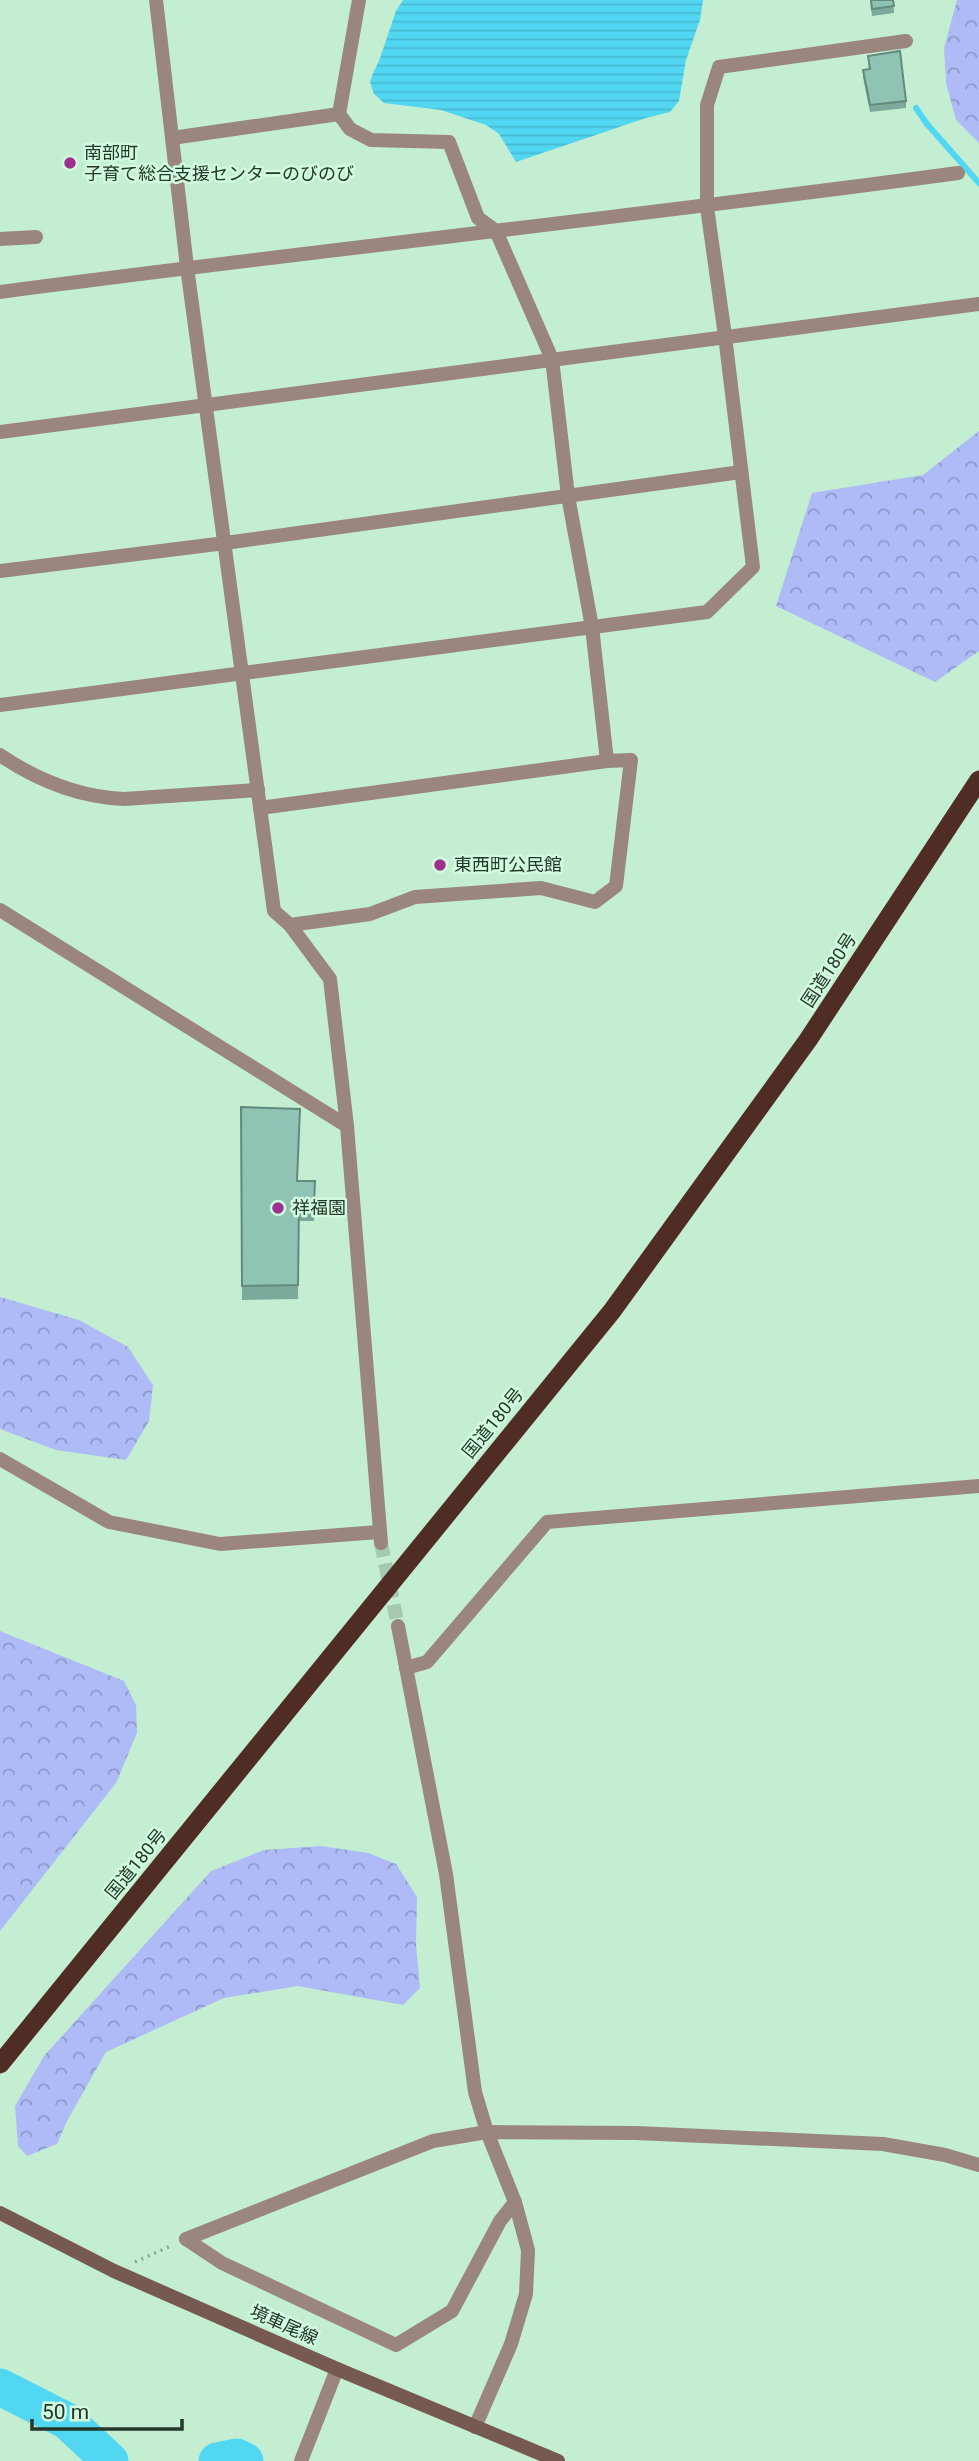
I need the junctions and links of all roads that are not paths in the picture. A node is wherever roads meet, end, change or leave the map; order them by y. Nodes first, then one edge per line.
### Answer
1 (156, 0) edge
2 (359, 0) edge
3 (906, 41) dead end
4 (339, 114) junction
5 (172, 138) junction
6 (958, 173) dead end
7 (707, 207) junction
8 (496, 231) junction
9 (36, 237) dead end
10 (0, 239) edge
11 (187, 267) junction
12 (0, 292) edge
13 (979, 304) edge
14 (725, 336) junction
15 (552, 359) junction
16 (206, 406) junction
17 (0, 432) edge
18 (740, 472) junction
19 (568, 496) junction
20 (225, 543) junction
21 (0, 571) edge
22 (592, 627) junction
23 (242, 673) junction
24 (0, 705) edge
25 (0, 755) edge
26 (607, 761) junction
27 (979, 780) edge
28 (257, 790) junction
29 (260, 808) junction
30 (0, 910) edge
31 (290, 925) junction
32 (347, 1126) junction
33 (0, 1459) edge
34 (979, 1486) edge
35 (398, 1626) tunnel mouth
36 (406, 1668) junction
37 (0, 2064) edge
38 (487, 2132) junction
39 (979, 2165) edge
40 (515, 2202) junction
41 (0, 2213) edge
42 (337, 2370) junction
43 (475, 2427) junction
44 (302, 2461) edge
45 (558, 2461) edge

1 - 5 street
2 - 4 street
3 - 7 street
4 - 5 street
4 - 8 street
5 - 11 street
6 - 7 street
7 - 8 street
7 - 14 street
8 - 11 street
8 - 15 street
9 - 10 street
11 - 12 street
11 - 16 street
13 - 14 street
14 - 15 street
14 - 18 street
15 - 16 street
15 - 19 street
16 - 17 street
16 - 20 street
18 - 19 street
18 - 22 street
19 - 20 street
19 - 22 street
20 - 21 street
20 - 23 street
22 - 23 street
22 - 26 street
23 - 24 street
23 - 28 street
25 - 28 street
26 - 29 street
26 - 31 street
27 - 37 highway, 国道180号
28 - 29 street
29 - 31 street
30 - 32 street
31 - 32 street
32 - 33 street
34 - 36 street
35 - 36 street
36 - 38 street
38 - 39 street
38 - 40 street
38 - 40 street
40 - 43 street
41 - 42 main road, 境車尾線
42 - 43 main road, 境車尾線
42 - 44 street
43 - 45 main road, 境車尾線

